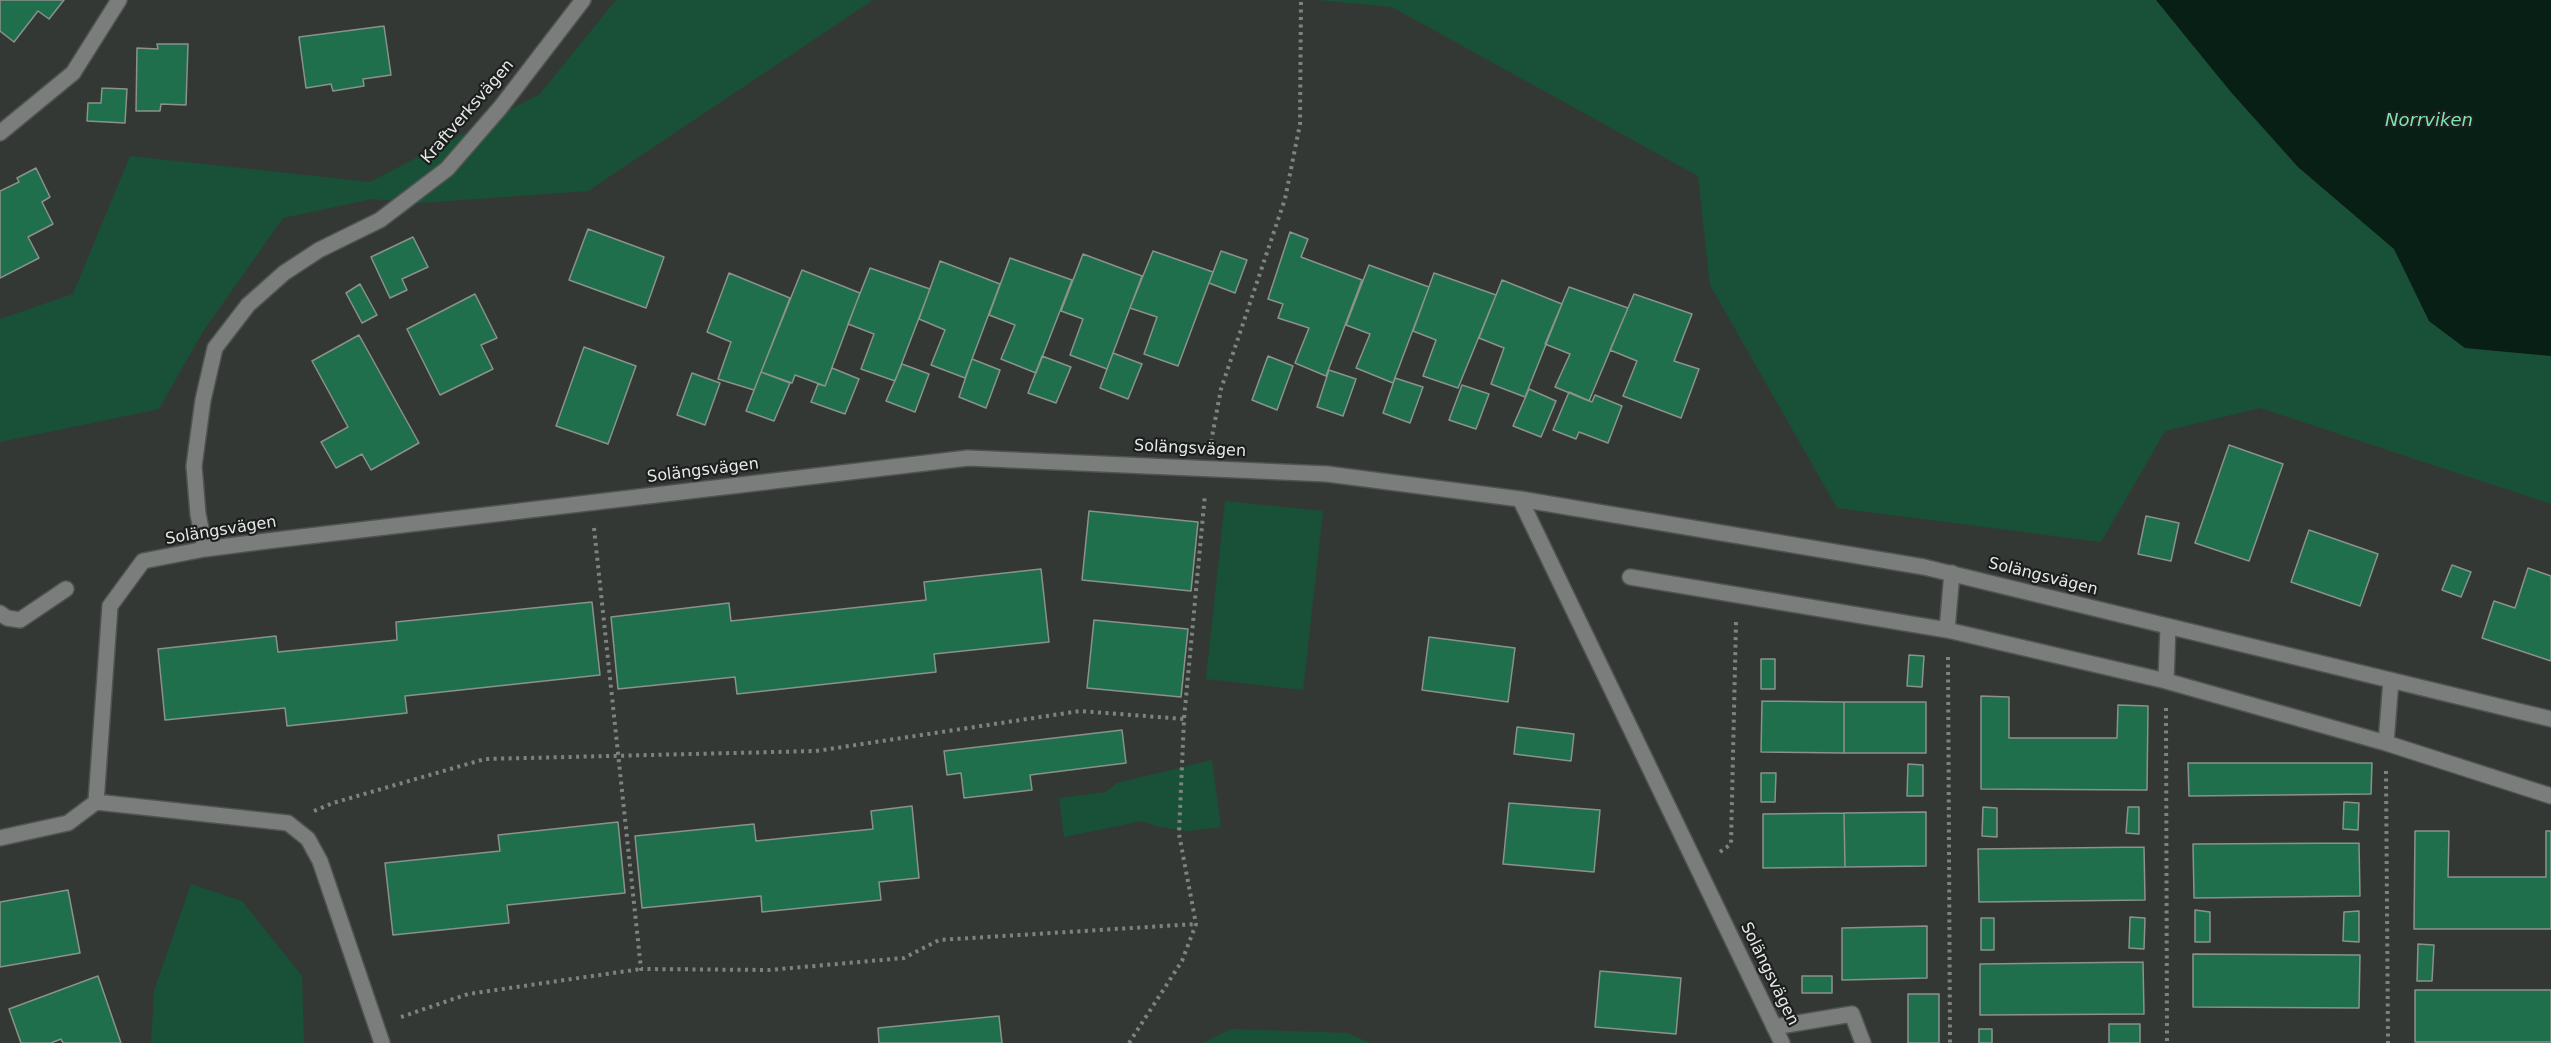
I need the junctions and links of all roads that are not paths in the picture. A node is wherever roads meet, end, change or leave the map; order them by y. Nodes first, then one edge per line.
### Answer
1 (119, 0) edge
2 (584, 0) edge
3 (0, 133) edge
4 (1520, 499) junction
5 (205, 549) junction
6 (1952, 573) junction
7 (1630, 578) dead end
8 (66, 589) dead end
9 (0, 613) edge
10 (2168, 626) junction
11 (1947, 630) junction
12 (2391, 680) junction
13 (2166, 681) junction
14 (2551, 719) edge
15 (2386, 743) junction
16 (2551, 796) edge
17 (96, 802) junction
18 (0, 838) edge
19 (1774, 1027) junction
20 (382, 1043) edge
21 (1782, 1043) edge
22 (1863, 1043) edge

1 - 3 street
2 - 5 street, Kraftverksvägen
4 - 5 street, Solängsvägen
4 - 6 street, Solängsvägen
4 - 19 street, Solängsvägen
5 - 17 street, Solängsvägen
6 - 10 street, Solängsvägen
6 - 11 street
7 - 11 street
8 - 9 street
10 - 12 street, Solängsvägen
10 - 13 street
11 - 13 street
12 - 14 street, Solängsvägen
12 - 15 street
13 - 15 street
15 - 16 street
17 - 18 street
17 - 20 street
19 - 21 street, Solängsvägen
19 - 22 street

